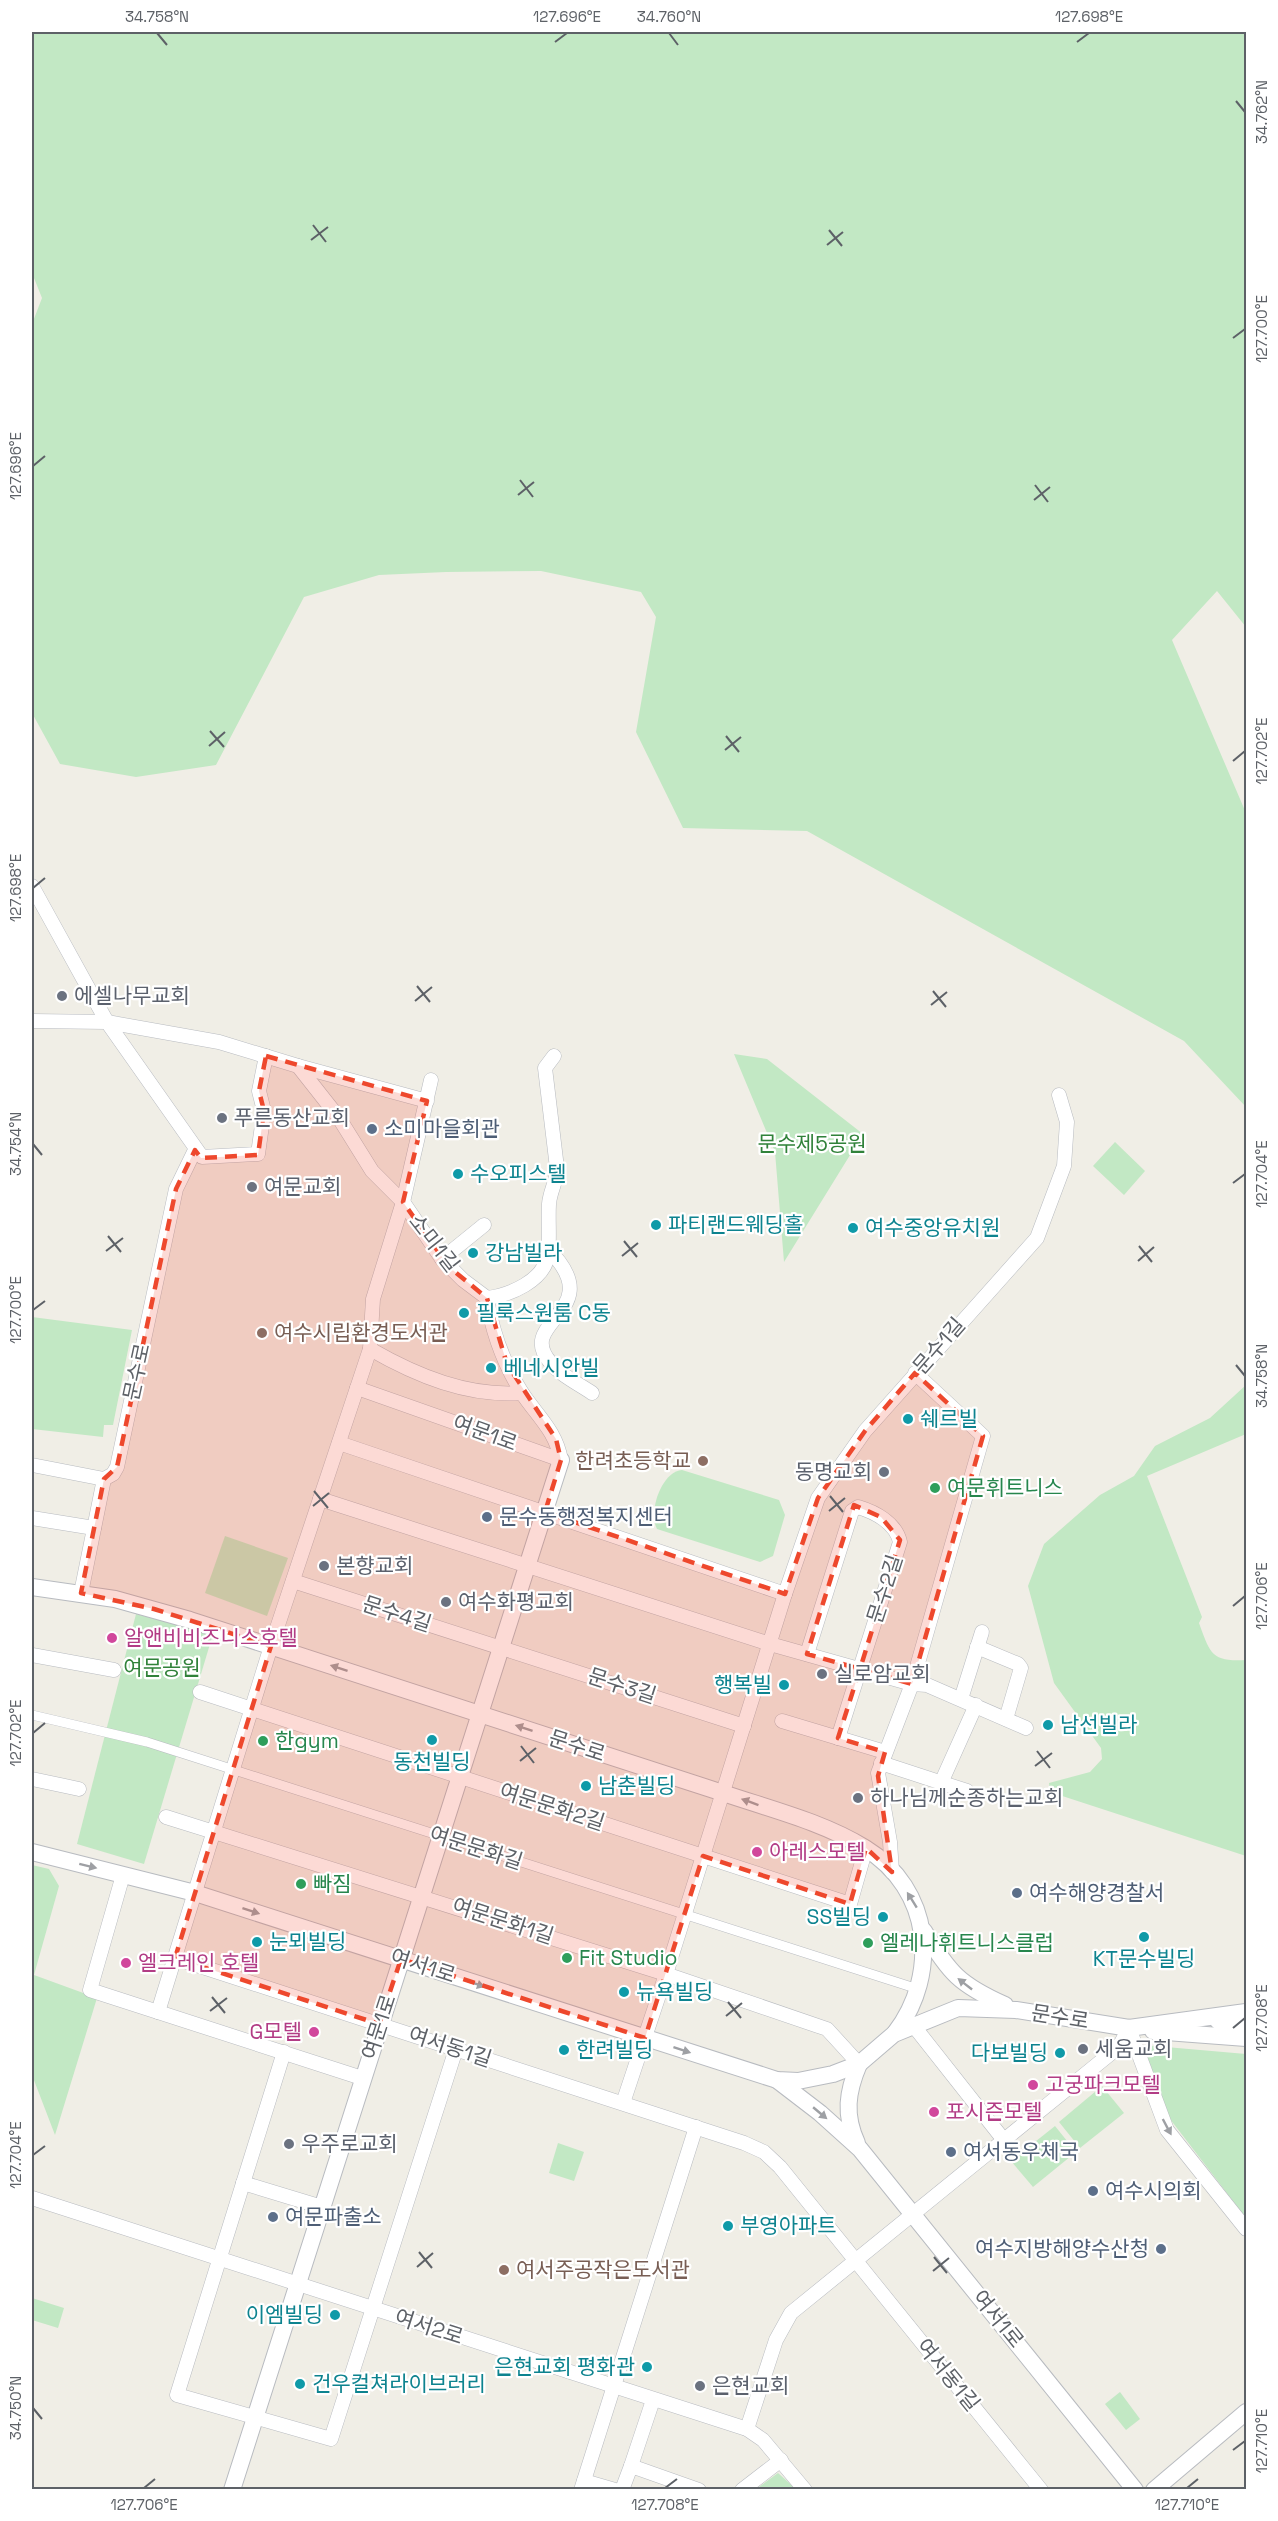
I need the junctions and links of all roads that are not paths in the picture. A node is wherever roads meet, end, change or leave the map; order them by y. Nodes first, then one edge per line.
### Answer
1 (32, 886) edge
2 (32, 1022) edge
3 (107, 1022) junction
4 (266, 1056) junction
5 (554, 1056) dead end
6 (298, 1066) junction
7 (431, 1080) dead end
8 (1059, 1095) dead end
9 (427, 1101) junction
10 (195, 1150) junction
11 (403, 1202) junction
12 (484, 1225) dead end
13 (548, 1249) junction
14 (442, 1259) junction
15 (487, 1298) junction
16 (370, 1349) junction
17 (915, 1373) junction
18 (357, 1388) junction
19 (522, 1393) junction
20 (592, 1393) dead end
21 (339, 1443) junction
22 (561, 1460) junction
23 (32, 1465) edge
24 (104, 1479) junction
25 (320, 1499) junction
26 (545, 1512) junction
27 (32, 1518) edge
28 (94, 1528) junction
29 (528, 1565) junction
30 (293, 1581) junction
31 (32, 1587) edge
32 (81, 1593) junction
33 (785, 1594) junction
34 (982, 1632) dead end
35 (770, 1644) junction
36 (271, 1646) junction
37 (500, 1647) junction
38 (977, 1647) junction
39 (807, 1654) junction
40 (32, 1655) edge
41 (860, 1669) junction
42 (114, 1670) dead end
43 (912, 1684) junction
44 (200, 1692) dead end
45 (961, 1699) junction
46 (976, 1705) junction
47 (252, 1709) junction
48 (478, 1713) junction
49 (32, 1715) edge
50 (1006, 1719) junction
51 (782, 1721) dead end
52 (744, 1726) junction
53 (1026, 1728) dead end
54 (838, 1738) junction
55 (883, 1758) junction
56 (233, 1769) junction
57 (458, 1776) junction
58 (32, 1779) edge
59 (941, 1783) junction
60 (79, 1789) dead end
61 (967, 1791) dead end
62 (723, 1793) junction
63 (166, 1817) dead end
64 (214, 1831) junction
65 (439, 1837) junction
66 (866, 1848) junction
67 (32, 1852) edge
68 (702, 1856) junction
69 (892, 1872) junction
70 (123, 1875) junction
71 (195, 1893) junction
72 (422, 1895) junction
73 (685, 1915) junction
74 (922, 1928) junction
75 (175, 1958) junction
76 (401, 1959) junction
77 (666, 1974) junction
78 (918, 1989) junction
79 (1016, 2010) junction
80 (158, 2012) junction
81 (1246, 2012) edge
82 (1197, 2019) junction
83 (379, 2024) junction
84 (914, 2025) junction
85 (1246, 2025) edge
86 (1129, 2028) junction
87 (894, 2034) junction
88 (1185, 2035) junction
89 (645, 2038) junction
90 (1246, 2038) edge
91 (1246, 2048) edge
92 (456, 2049) junction
93 (284, 2052) junction
94 (859, 2064) junction
95 (362, 2078) junction
96 (777, 2080) junction
97 (623, 2103) junction
98 (696, 2127) junction
99 (1003, 2139) junction
100 (860, 2149) junction
101 (243, 2183) junction
102 (32, 2198) edge
103 (322, 2207) junction
104 (912, 2213) junction
105 (1246, 2229) edge
106 (219, 2259) junction
107 (855, 2260) junction
108 (297, 2284) junction
109 (372, 2309) junction
110 (613, 2387) junction
111 (653, 2400) junction
112 (1246, 2412) edge
113 (254, 2417) junction
114 (1246, 2428) edge
115 (747, 2429) junction
116 (1208, 2444) junction
117 (781, 2460) junction
118 (631, 2466) junction
119 (582, 2485) edge
120 (232, 2490) edge
121 (615, 2490) edge
122 (622, 2490) edge
123 (699, 2490) edge
124 (742, 2490) edge
125 (805, 2490) edge
126 (1041, 2490) edge
127 (1135, 2490) edge
128 (1154, 2490) edge

1 - 3 street
2 - 3 street
3 - 4 street
3 - 10 street
4 - 6 street
4 - 10 street
5 - 13 street
6 - 9 street
6 - 11 street, 소미1길
7 - 9 street
8 - 17 street, 문수1길
9 - 11 street
10 - 24 street, 문수로
11 - 14 street, 소미1길
11 - 16 street
12 - 14 street
13 - 15 street
13 - 20 street
14 - 15 street, 소미1길
15 - 19 street
16 - 18 street
16 - 19 street
17 - 33 street, 문수1길
17 - 43 street
18 - 21 street
18 - 22 street, 여문1로
19 - 22 street
21 - 25 street
21 - 26 street
22 - 26 street, 여문1로
23 - 24 street
24 - 28 street, 문수로
25 - 29 street
25 - 30 street
26 - 29 street, 여문1로
26 - 33 street
27 - 28 street
28 - 32 street, 문수로
29 - 35 street
29 - 37 street, 여문1로
30 - 36 street
30 - 37 street, 문수4길
31 - 32 street, 문수로
32 - 36 street, 문수로
33 - 35 street, 문수1길
34 - 38 street
35 - 39 street
35 - 52 street, 문수1길
36 - 47 street
48 -> 36 street, 문수로
37 - 48 street, 여문1로
37 - 52 street, 문수3길
38 - 45 street
38 - 50 street
39 - 41 street
39 - 41 street, 문수2길
40 - 42 street
41 - 43 street
41 - 54 street, 문수2길
43 - 45 street
43 - 55 street
44 - 47 street, 여문문화2길
45 - 46 street
46 - 50 street
46 - 59 street
47 - 56 street
47 - 57 street, 여문문화2길
48 - 57 street, 여문1로
62 -> 48 street, 문수로
49 - 56 street, 여문문화길
50 - 53 street
51 - 54 street
52 - 62 street, 문수1길
54 - 55 street
55 - 59 street
55 - 69 street
56 - 64 street
56 - 65 street, 여문문화길
57 - 65 street, 여문1로
57 - 68 street, 여문문화2길
58 - 60 street
59 - 61 street
66 -> 62 street, 문수로
62 - 68 street, 문수1길
63 - 64 street, 여문문화1길
64 - 71 street
64 - 72 street, 여문문화1길
65 - 72 street, 여문1로
65 - 73 street, 여문문화길
66 - 68 street, 여문문화2길
66 - 69 street, 문수로
67 -> 70 street, 여서1로
68 - 73 street, 문수1길
74 -> 69 street, 문수로
70 - 71 street, 여서1로
70 - 80 street
71 - 75 street
71 -> 76 street, 여서1로
72 - 76 street, 여문1로
72 - 77 street, 여문문화1길
73 - 77 street, 문수1길
73 - 78 street, 여문문화길
74 - 78 street, 문수로
79 -> 74 street
75 - 80 street
75 - 83 street, 여서동1길
76 - 83 street, 여문1로
76 -> 89 street, 여서1로
77 - 89 street, 문수1길
77 - 94 street, 여문문화1길
78 - 87 street, 문수로
79 - 84 street
79 - 86 street, 문수로
80 - 93 street
81 - 82 street, 문수로
82 - 85 street
82 - 86 street, 문수로
83 - 92 street, 여서동1길
83 - 95 street, 여문1로
84 - 87 street
84 - 99 street
86 - 88 street
86 - 99 street
86 -> 105 street
87 - 94 street
88 - 90 street
88 - 91 street
89 -> 96 street, 여서1로
89 - 97 street
92 - 97 street, 여서동1길
92 - 109 street
93 - 95 street
93 - 101 street
94 - 96 street, 여서1로
94 - 100 street
95 - 103 street, 여문1로
96 -> 100 street
97 - 98 street, 여서동1길
98 - 107 street, 여서동1길
98 - 110 street
99 - 104 street
100 - 104 street, 여서1로
101 - 103 street
101 - 106 street
102 - 106 street, 여서2로
103 - 108 street, 여문1로
104 - 107 street
104 - 127 street, 여서1로
106 - 108 street, 여서2로
106 - 113 street
107 - 115 street
107 - 126 street, 여서동1길
108 - 109 street, 여서2로
108 - 113 street, 여문1로
109 - 110 street, 여서2로
109 - 113 street
110 - 111 street, 여서2로
110 - 119 street
111 - 115 street, 여서2로
111 - 118 street
112 - 116 street
113 - 120 street, 여문1로
114 - 116 street
115 - 117 street, 여서2로
116 - 128 street
117 - 124 street
117 - 125 street, 여서2로
118 - 122 street
118 - 123 street
119 - 121 street

